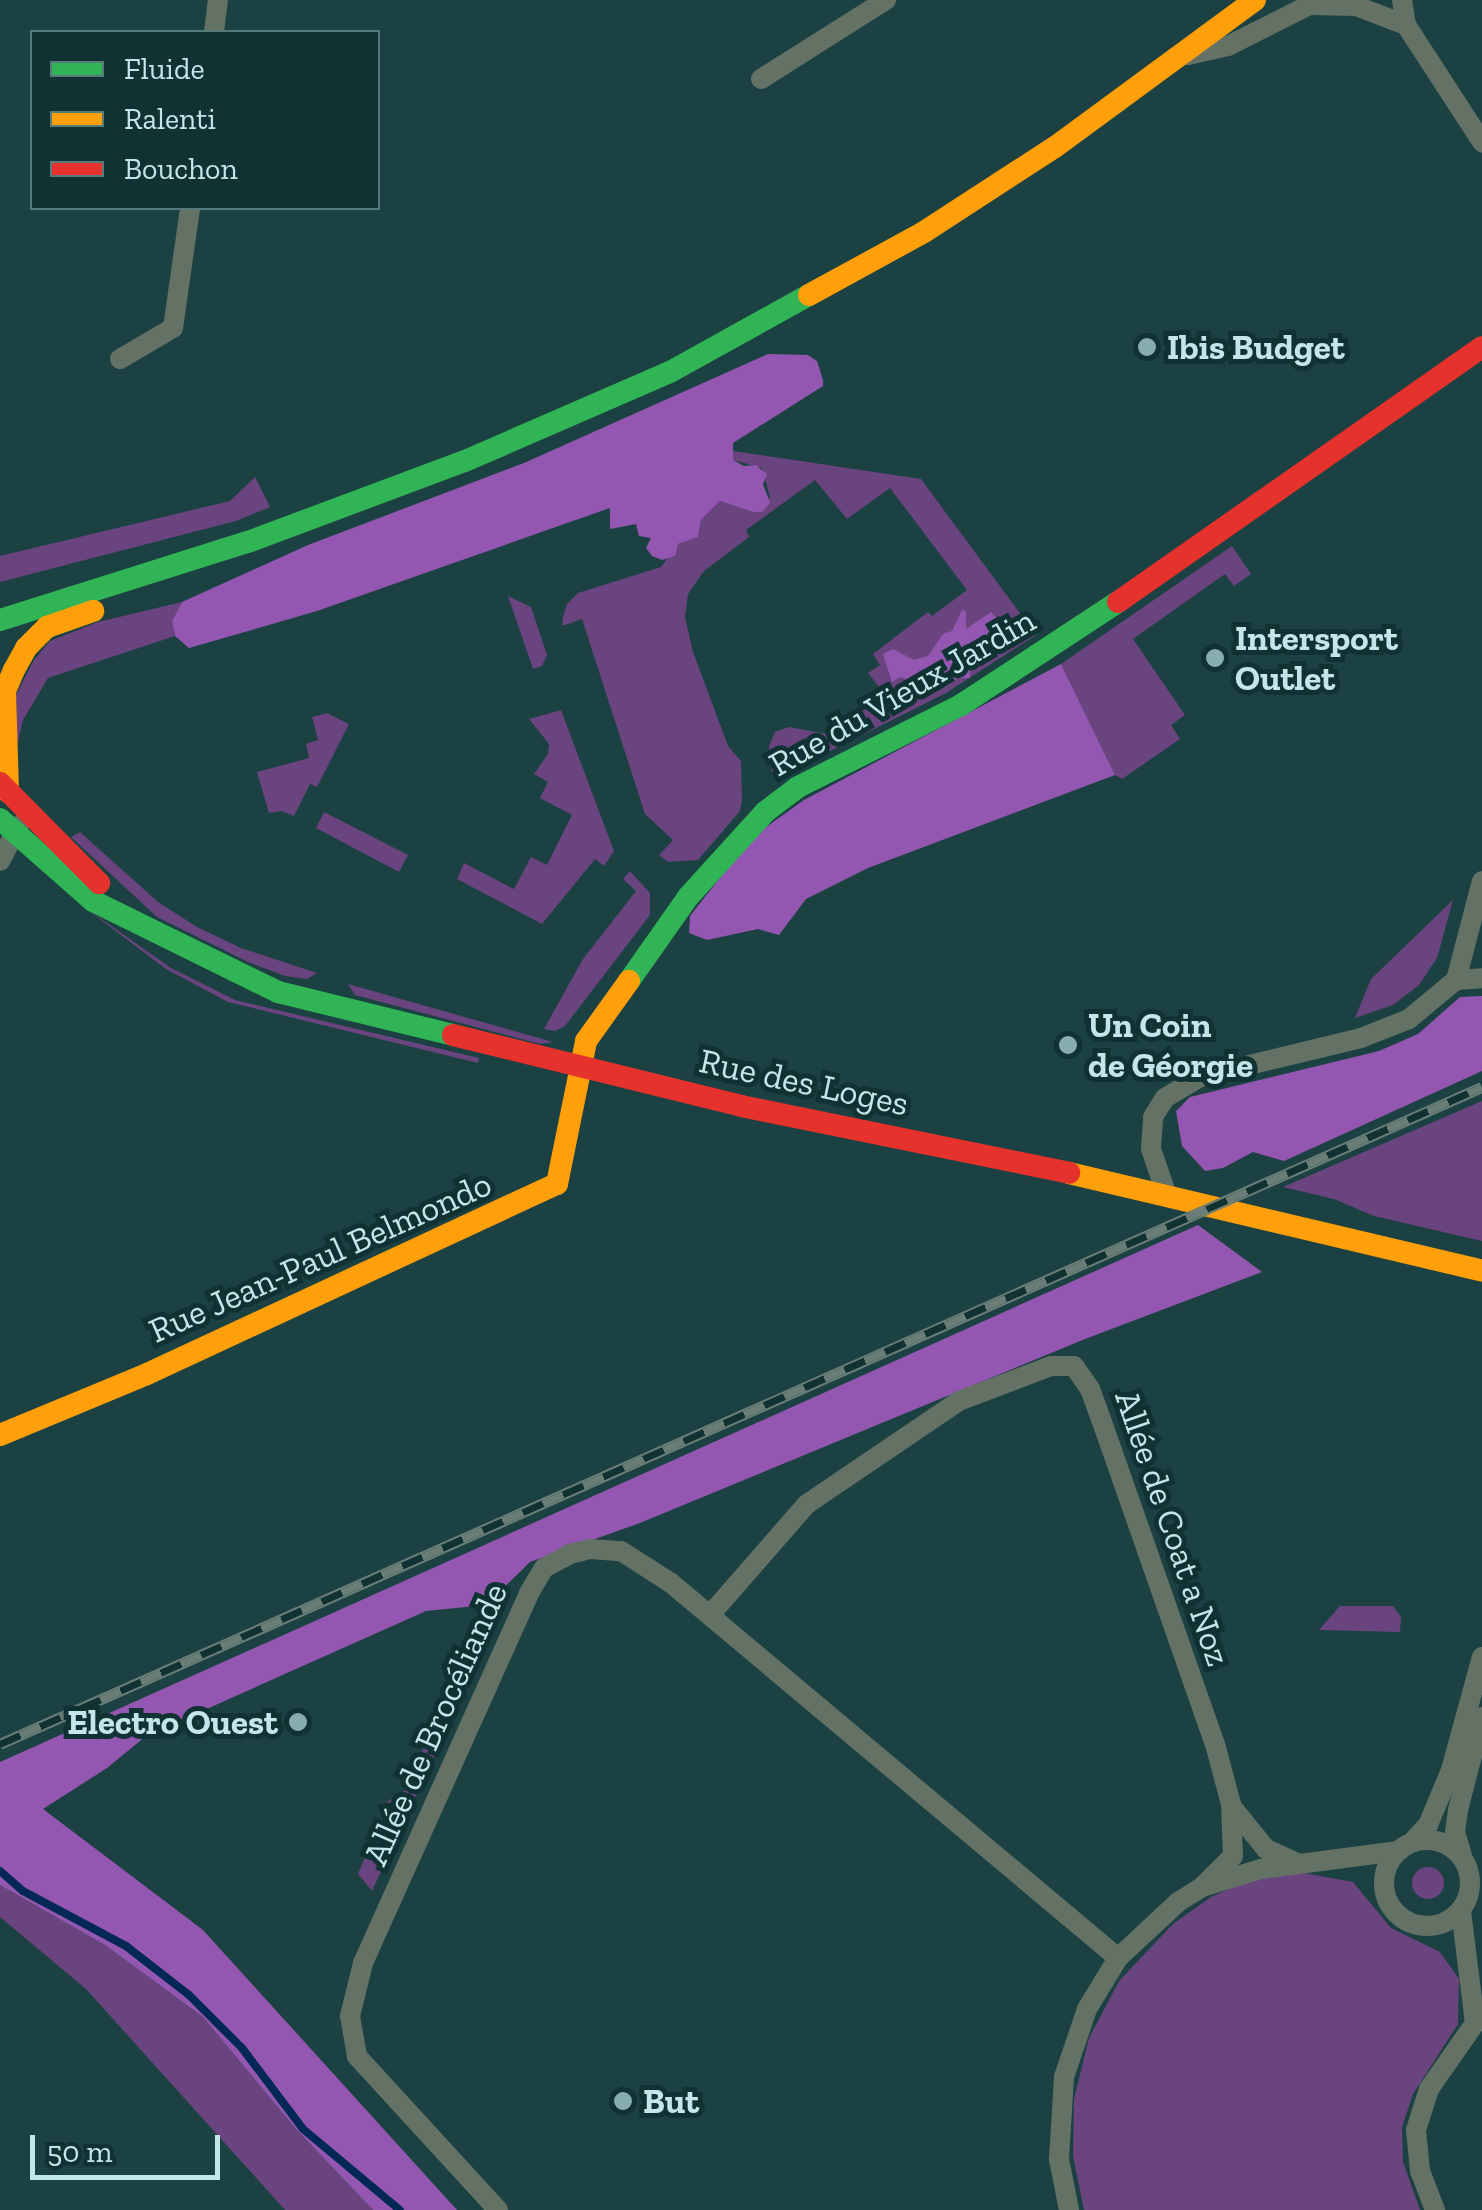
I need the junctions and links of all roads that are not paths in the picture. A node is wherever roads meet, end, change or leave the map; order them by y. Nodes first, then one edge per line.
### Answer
1 (218, 0) edge
2 (886, 0) edge
3 (1254, 0) edge
4 (1402, 0) edge
5 (1406, 25) junction
6 (214, 30) edge
7 (1186, 55) junction
8 (761, 79) dead end
9 (1482, 142) edge
10 (190, 210) edge
11 (1482, 347) edge
12 (120, 359) dead end
13 (170, 569) junction
14 (50, 604) junction
15 (0, 606) edge
16 (0, 620) edge
17 (4, 787) edge
18 (27, 811) junction
19 (8, 826) edge
20 (0, 861) edge
21 (1482, 881) edge
22 (132, 919) junction
23 (1482, 978) edge
24 (1456, 980) junction
25 (579, 1067) junction
26 (1166, 1193) junction
27 (1480, 1273) edge
28 (0, 1436) edge
29 (710, 1615) junction
30 (1482, 1657) edge
31 (1482, 1716) edge
32 (1230, 1804) junction
33 (1405, 1846) junction
34 (1297, 1863) junction
35 (1471, 1867) edge
36 (1202, 1888) junction
37 (1461, 1910) junction
38 (1118, 1958) junction
39 (498, 2210) edge
40 (1069, 2210) edge
41 (1435, 2210) edge

1 - 6 street
2 - 8 street
3 - 7 street
4 - 5 street
5 - 7 street
5 - 9 street
7 - 13 street
10 - 12 street
11 - 25 street, Rue du Vieux Jardin
13 - 14 street
13 - 17 street
14 - 15 street
14 - 16 street
17 - 18 street, Rue des Loges
18 - 19 street
18 - 22 street, Rue des Loges
19 - 20 street
19 - 22 street, Rue des Loges
21 - 24 street
22 - 25 street, Rue des Loges
23 - 24 street
24 - 26 street
25 - 26 street, Rue des Loges
25 - 28 street, Rue Jean-Paul Belmondo
26 - 27 street, Rue des Loges
29 - 32 street, Allée de Coat a Noz
29 - 38 street, Allée de Brocéliande
29 - 39 street, Allée de Brocéliande
30 - 33 street
31 - 35 street
32 - 34 street, Allée de Coat a Noz
32 - 36 street, Allée de Coat a Noz
33 - 34 street
33 - 35 street
33 - 37 street
34 - 36 street
35 - 37 street
36 - 38 street
37 - 41 street
38 - 40 street

